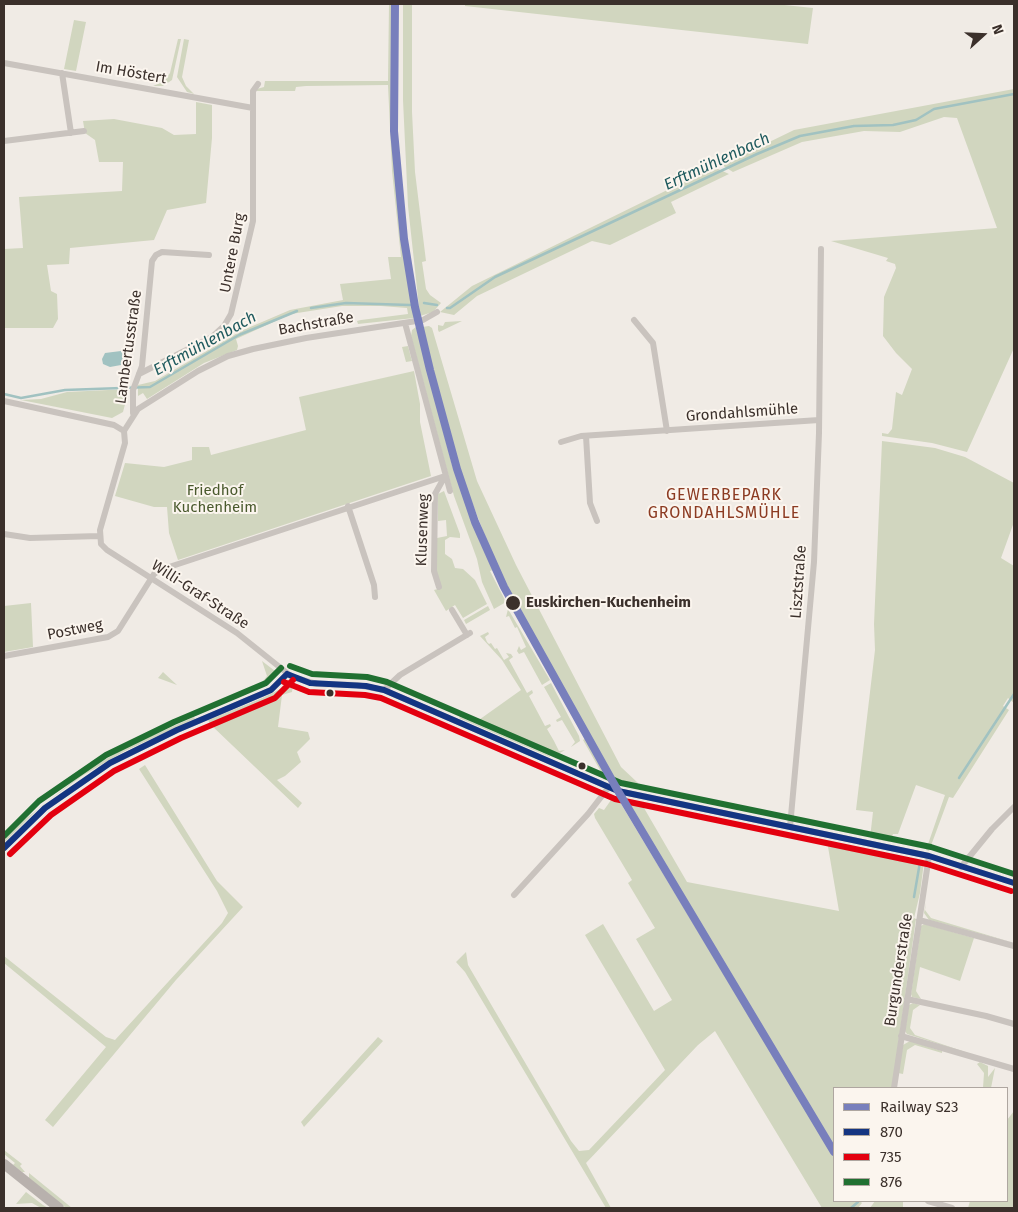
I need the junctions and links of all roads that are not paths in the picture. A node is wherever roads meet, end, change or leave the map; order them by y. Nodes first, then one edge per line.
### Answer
1 (4, 63) edge
2 (62, 73) junction
3 (258, 84) dead end
4 (253, 108) junction
5 (84, 132) dead end
6 (71, 133) junction
7 (4, 141) edge
8 (821, 249) dead end
9 (156, 255) joint
10 (209, 255) dead end
11 (437, 312) dead end
12 (634, 320) dead end
13 (405, 323) junction
14 (139, 374) junction
15 (4, 400) edge
16 (150, 401) joint
17 (133, 413) junction
18 (819, 420) junction
19 (124, 430) junction
20 (667, 430) junction
21 (586, 436) junction
22 (562, 442) dead end
23 (444, 476) junction
24 (450, 491) dead end
25 (348, 506) junction
26 (597, 521) dead end
27 (4, 534) edge
28 (99, 536) junction
29 (151, 578) junction
30 (439, 588) dead end
31 (375, 597) dead end
32 (452, 610) dead end
33 (4, 656) edge
34 (287, 674) junction
35 (384, 690) junction
36 (608, 788) junction
37 (1014, 807) edge
38 (790, 827) junction
39 (4, 848) edge
40 (929, 856) junction
41 (961, 867) junction
42 (1014, 883) edge
43 (514, 895) dead end
44 (919, 920) junction
45 (1014, 946) edge
46 (907, 999) junction
47 (1014, 1024) edge
48 (901, 1036) junction
49 (1014, 1069) edge
50 (894, 1087) edge
51 (4, 1164) edge
52 (931, 1202) edge
53 (59, 1208) edge
54 (952, 1208) edge

1 - 2 street, Im Höstert
2 - 4 street, Im Höstert
2 - 6 street
3 - 4 street, Untere Burg
4 - 14 street, Untere Burg
5 - 6 street
6 - 7 street
8 - 18 street, Lisztstraße
9 - 10 street, Untere Burg
9 - 14 street, Lambertusstraße
11 - 13 street, Bachstraße
12 - 20 street, Grondahlsmühle
13 - 16 street, Bachstraße
13 - 23 street, Klusenweg
14 - 17 street, Lambertusstraße
15 - 19 street
16 - 17 street, Lambertusstraße
17 - 19 street, Lambertusstraße
18 - 20 street, Grondahlsmühle
18 - 38 street, Lisztstraße
19 - 28 street, Lambertusstraße
20 - 21 street, Grondahlsmühle
21 - 22 street, Grondahlsmühle
21 - 26 street
23 - 24 street, Klusenweg
23 - 25 street, Klusenweg
23 - 30 street, Klusenweg
25 - 29 street, Klusenweg
25 - 31 street
27 - 28 street
28 - 29 street, Willi-Graf-Straße
29 - 33 street, Postweg
29 - 34 street, Willi-Graf-Straße
32 - 35 street
34 - 35 street, Willi-Graf-Straße
34 - 39 street
35 - 36 street, Willi-Graf-Straße
36 - 38 street, Willi-Graf-Straße
36 - 43 street
37 - 41 street
38 - 40 street, Willi-Graf-Straße
40 - 41 street, Willi-Graf-Straße
40 - 44 street, Burgunderstraße
41 - 42 street, Willi-Graf-Straße
44 - 45 street
44 - 46 street, Burgunderstraße
46 - 47 street
46 - 48 street, Burgunderstraße
48 - 49 street
48 - 50 street, Burgunderstraße
51 - 53 main road
52 - 54 street

